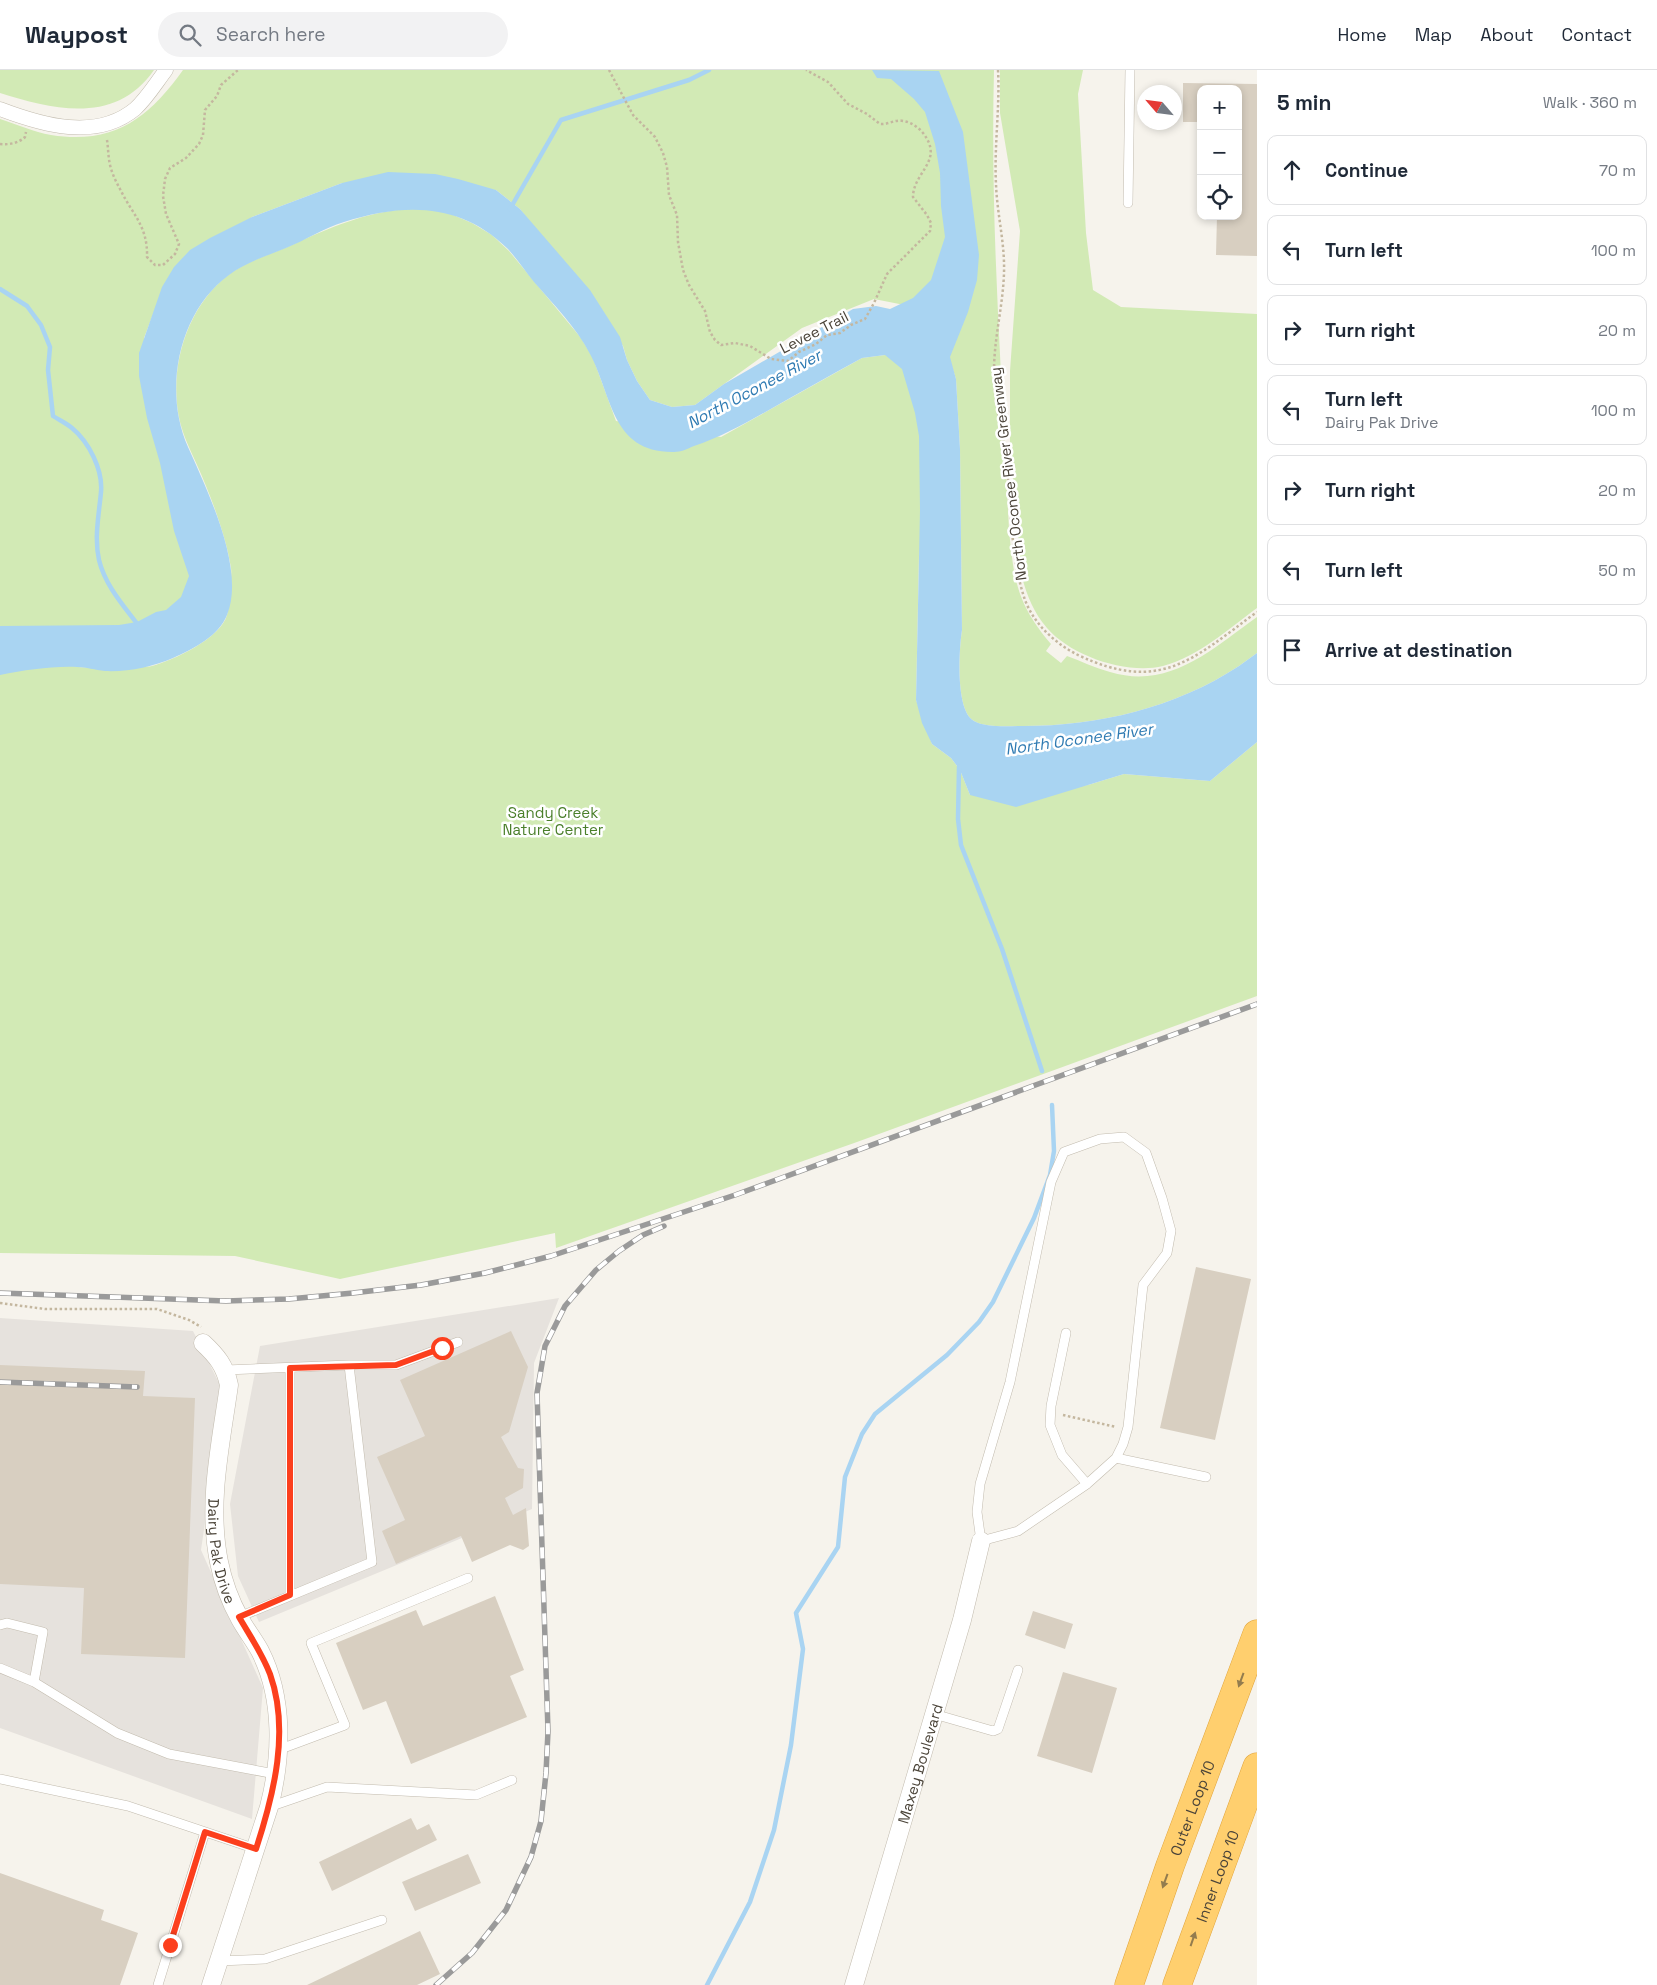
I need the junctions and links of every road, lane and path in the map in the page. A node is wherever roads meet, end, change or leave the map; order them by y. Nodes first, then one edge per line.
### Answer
1 (166, 70) edge
2 (238, 70) edge
3 (609, 70) edge
4 (806, 70) edge
5 (998, 70) edge
6 (1130, 70) edge
7 (0, 109) edge
8 (28, 118) junction
9 (103, 124) junction
10 (0, 144) edge
11 (1128, 203) dead end
12 (1257, 612) edge
13 (0, 1303) edge
14 (1066, 1333) dead end
15 (458, 1342) dead end
16 (203, 1343) joint
17 (349, 1365) junction
18 (290, 1368) junction
19 (226, 1370) junction
20 (1050, 1412) junction
21 (1128, 1430) junction
22 (1116, 1458) junction
23 (1206, 1477) dead end
24 (1087, 1484) junction
25 (981, 1541) junction
26 (468, 1578) dead end
27 (290, 1595) junction
28 (239, 1617) junction
29 (0, 1625) edge
30 (1257, 1634) edge
31 (0, 1668) edge
32 (1018, 1670) dead end
33 (34, 1682) junction
34 (934, 1714) junction
35 (277, 1750) junction
36 (1257, 1767) edge
37 (275, 1774) junction
38 (0, 1779) edge
39 (512, 1780) dead end
40 (269, 1807) junction
41 (205, 1832) junction
42 (256, 1849) junction
43 (382, 1920) dead end
44 (219, 1962) junction
45 (1178, 1983) edge
46 (158, 1985) edge
47 (211, 1985) edge
48 (854, 1985) edge
49 (1129, 1985) edge

1 - 9 street
2 - 9 path
3 - 4 path, Levee Trail
5 - 12 path, North Oconee River Greenway
6 - 11 lane
7 - 8 street
8 - 9 street
8 - 10 path
13 - 16 path
14 - 20 lane
15 - 17 lane
16 - 19 street
17 - 18 lane
17 - 27 lane
18 - 19 lane
18 - 27 lane
19 - 28 street, Dairy Pak Drive
20 - 21 path
20 - 24 lane
21 - 22 lane
21 - 25 lane
22 - 23 lane
22 - 24 lane
24 - 25 lane
25 - 34 street, Maxey Boulevard
26 - 35 lane
27 - 28 lane
28 - 35 street, Dairy Pak Drive
29 - 33 lane
30 -> 49 highway, Outer Loop 10
31 - 33 lane
32 - 34 lane
33 - 37 lane
34 - 48 street, Maxey Boulevard
35 - 37 street, Dairy Pak Drive
45 -> 36 highway, Inner Loop 10
37 - 40 street, Dairy Pak Drive
38 - 41 lane
39 - 40 lane
40 - 42 street, Dairy Pak Drive
41 - 42 lane
41 - 46 lane
42 - 44 street, Dairy Pak Drive
43 - 44 lane
44 - 47 street, Dairy Pak Drive

